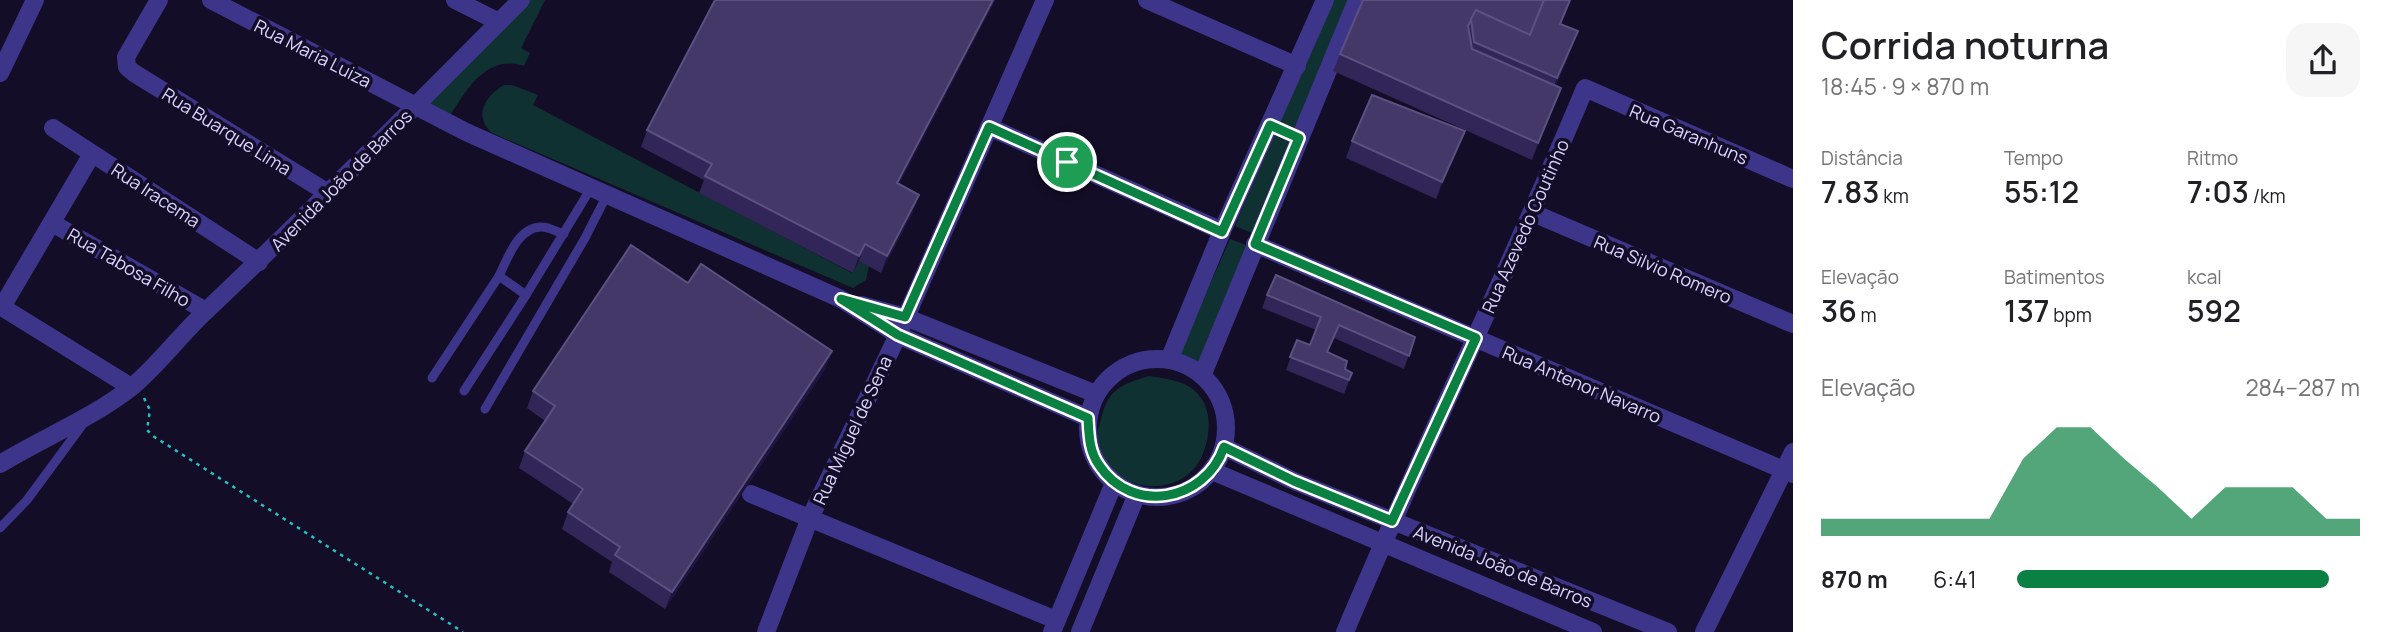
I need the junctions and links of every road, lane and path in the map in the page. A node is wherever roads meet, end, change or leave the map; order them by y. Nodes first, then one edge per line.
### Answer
1 (35, 0) edge
2 (159, 0) edge
3 (211, 0) edge
4 (455, 0) edge
5 (521, 0) edge
6 (1045, 0) edge
7 (1147, 0) edge
8 (1325, 0) edge
9 (1357, 0) edge
10 (499, 22) junction
11 (1297, 65) junction
12 (0, 72) edge
13 (1585, 89) joint
14 (415, 106) junction
15 (1270, 125) junction
16 (989, 127) junction
17 (53, 128) dead end
18 (1299, 138) junction
19 (92, 154) junction
20 (1793, 179) edge
21 (599, 191) junction
22 (328, 193) junction
23 (1533, 213) junction
24 (52, 222) junction
25 (1222, 232) junction
26 (564, 234) junction
27 (1255, 244) junction
28 (259, 262) junction
29 (499, 276) junction
30 (526, 295) junction
31 (841, 299) junction
32 (1, 306) edge
33 (206, 311) junction
34 (905, 317) junction
35 (1793, 324) edge
36 (898, 335) junction
37 (1476, 338) junction
38 (1169, 360) junction
39 (1202, 376) junction
40 (432, 378) dead end
41 (131, 387) junction
42 (464, 391) dead end
43 (1096, 394) junction
44 (485, 409) dead end
45 (90, 414) junction
46 (1088, 418) junction
47 (1224, 447) junction
48 (1793, 452) edge
49 (0, 464) edge
50 (1212, 471) junction
51 (1789, 472) edge
52 (1114, 482) junction
53 (751, 494) dead end
54 (1137, 494) junction
55 (810, 518) junction
56 (1392, 521) junction
57 (0, 528) edge
58 (1382, 544) junction
59 (1054, 626) edge
60 (463, 632) edge
61 (766, 632) edge
62 (1081, 632) edge
63 (1345, 632) edge
64 (1593, 632) edge
65 (1668, 632) edge
66 (1704, 632) edge

1 - 12 street
2 - 22 street, Rua Buarque Lima
3 - 14 street, Rua Maria Luiza
4 - 10 street
5 - 10 street
6 - 16 street, Rua Miguel de Sena
7 - 11 street
8 - 11 street
9 - 18 street
10 - 14 street
11 - 15 street
13 - 20 street, Rua Garanhuns
13 - 23 street, Rua Azevedo Coutinho
14 - 21 street, Avenida João de Barros
14 - 22 street, Avenida João de Barros
15 - 18 street
15 - 25 street
16 - 25 street
16 - 34 street, Rua Miguel de Sena
17 - 19 street, Rua Iracema
18 - 27 street
19 - 24 street
19 - 28 street, Rua Iracema
21 - 26 lane
21 - 31 street, Avenida João de Barros
21 - 44 lane
22 - 28 street, Avenida João de Barros
23 - 35 street, Rua Silvio Romero
23 - 37 street, Rua Azevedo Coutinho
24 - 32 street
24 - 33 street, Rua Tabosa Filho
25 - 38 street
26 - 29 lane
26 - 30 lane
27 - 37 street, Rua Antenor Navarro
27 - 39 street
28 - 33 street, Avenida João de Barros
29 - 30 lane
29 - 40 lane
30 - 42 lane
31 - 34 street, Avenida João de Barros
31 - 36 street, Avenida João de Barros
32 - 41 street
33 - 41 street, Avenida João de Barros
34 - 36 street, Rua Miguel de Sena
34 - 43 street, Avenida João de Barros
36 - 46 street, Avenida João de Barros
36 - 55 street, Rua Miguel de Sena
37 - 51 street, Rua Antenor Navarro
37 - 56 street, Rua Azevedo Coutinho
38 - 39 street
38 - 43 street
39 - 47 street
41 - 45 street, Avenida João de Barros
41 - 60 path
43 - 46 street
45 - 49 street, Avenida João de Barros
45 - 57 lane
46 - 52 street
47 - 50 street
47 - 56 street, Avenida João de Barros
48 - 51 street
50 - 54 street
50 - 58 street, Avenida João de Barros
51 - 66 street
52 - 54 street
52 - 59 street
53 - 55 street
54 - 62 street
55 - 59 street
55 - 61 street, Rua Miguel de Sena
56 - 58 street, Rua Azevedo Coutinho
56 - 65 street, Avenida João de Barros
58 - 63 street, Rua Azevedo Coutinho
58 - 64 street, Avenida João de Barros

